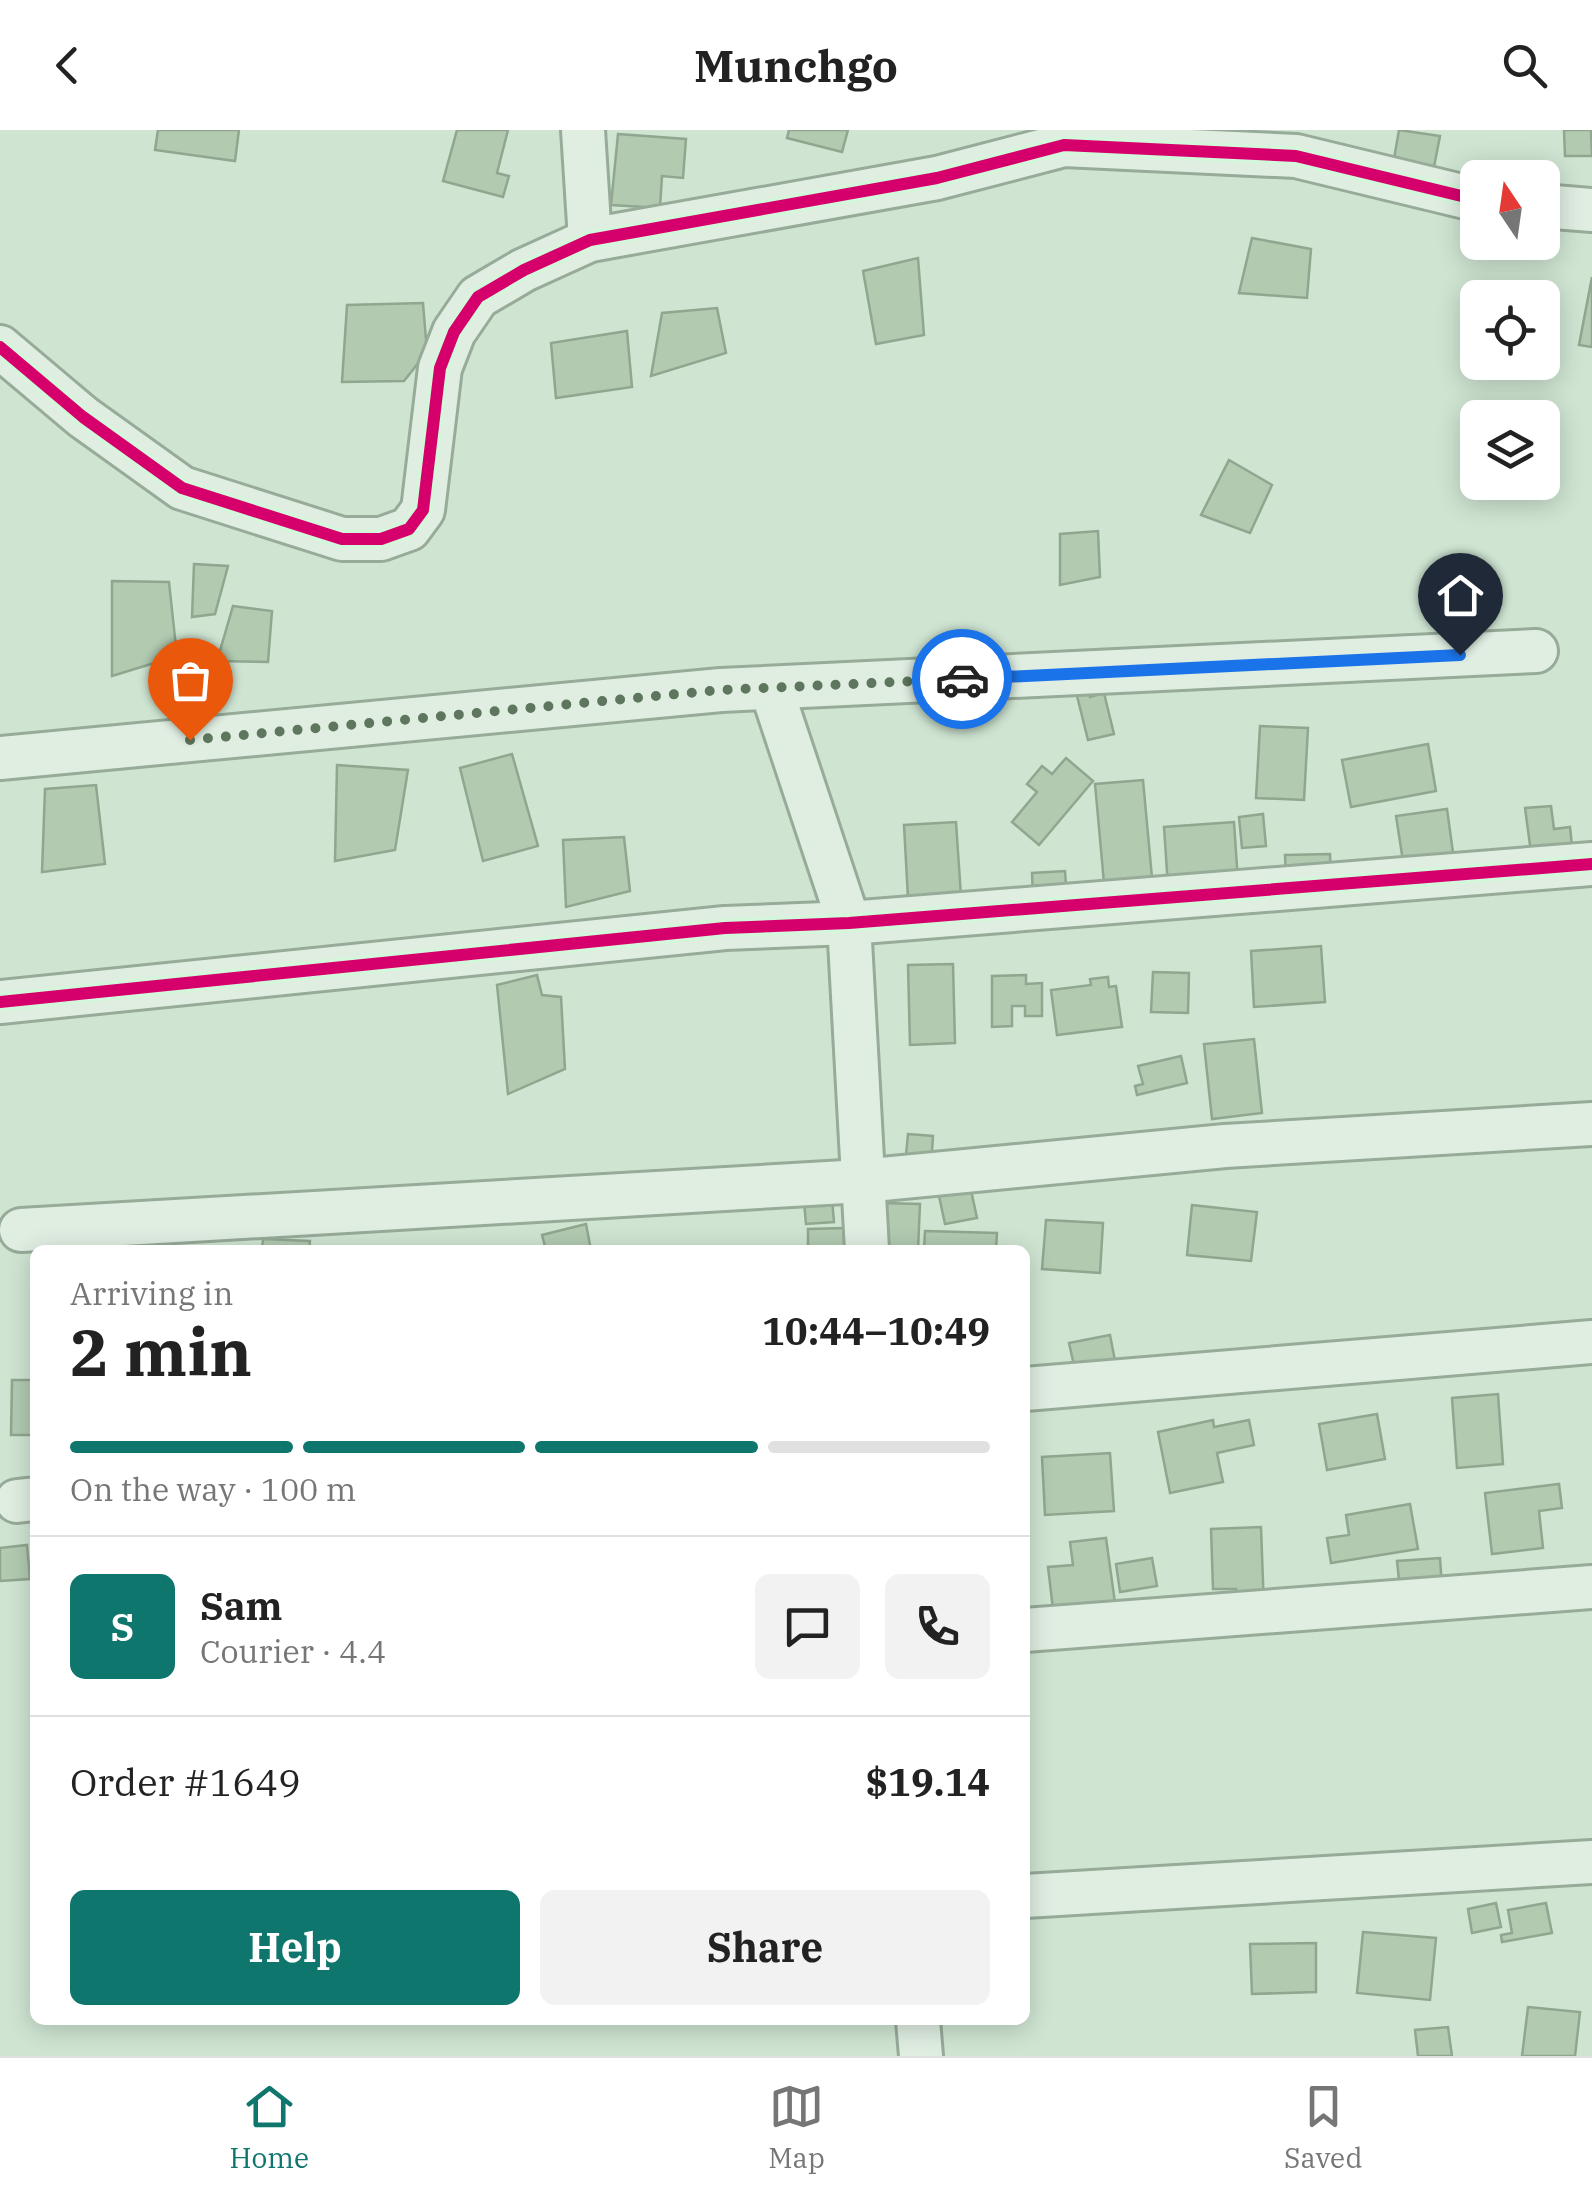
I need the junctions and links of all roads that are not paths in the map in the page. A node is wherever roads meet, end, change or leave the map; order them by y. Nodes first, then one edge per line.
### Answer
1 (583, 130) edge
2 (1064, 138) edge
3 (1460, 196) edge
4 (1560, 207) edge
5 (1592, 210) edge
6 (590, 240) junction
7 (0, 346) edge
8 (1536, 651) dead end
9 (771, 688) junction
10 (0, 758) edge
11 (1592, 864) edge
12 (849, 923) junction
13 (0, 1002) edge
14 (1592, 1124) edge
15 (862, 1181) junction
16 (21, 1230) dead end
17 (867, 1245) edge
18 (1592, 1342) edge
19 (1030, 1389) edge
20 (1592, 1587) edge
21 (1030, 1630) edge
22 (1592, 1862) edge
23 (1030, 1896) edge
24 (919, 2025) edge
25 (922, 2056) edge

1 - 6 street
2 - 3 street
2 - 6 street
4 - 5 street
6 - 7 street
8 - 9 street
9 - 10 street
9 - 12 street
11 - 12 street
12 - 13 street
12 - 15 street
14 - 15 street
15 - 16 street
15 - 17 street
18 - 19 street
20 - 21 street
22 - 23 street
24 - 25 street

